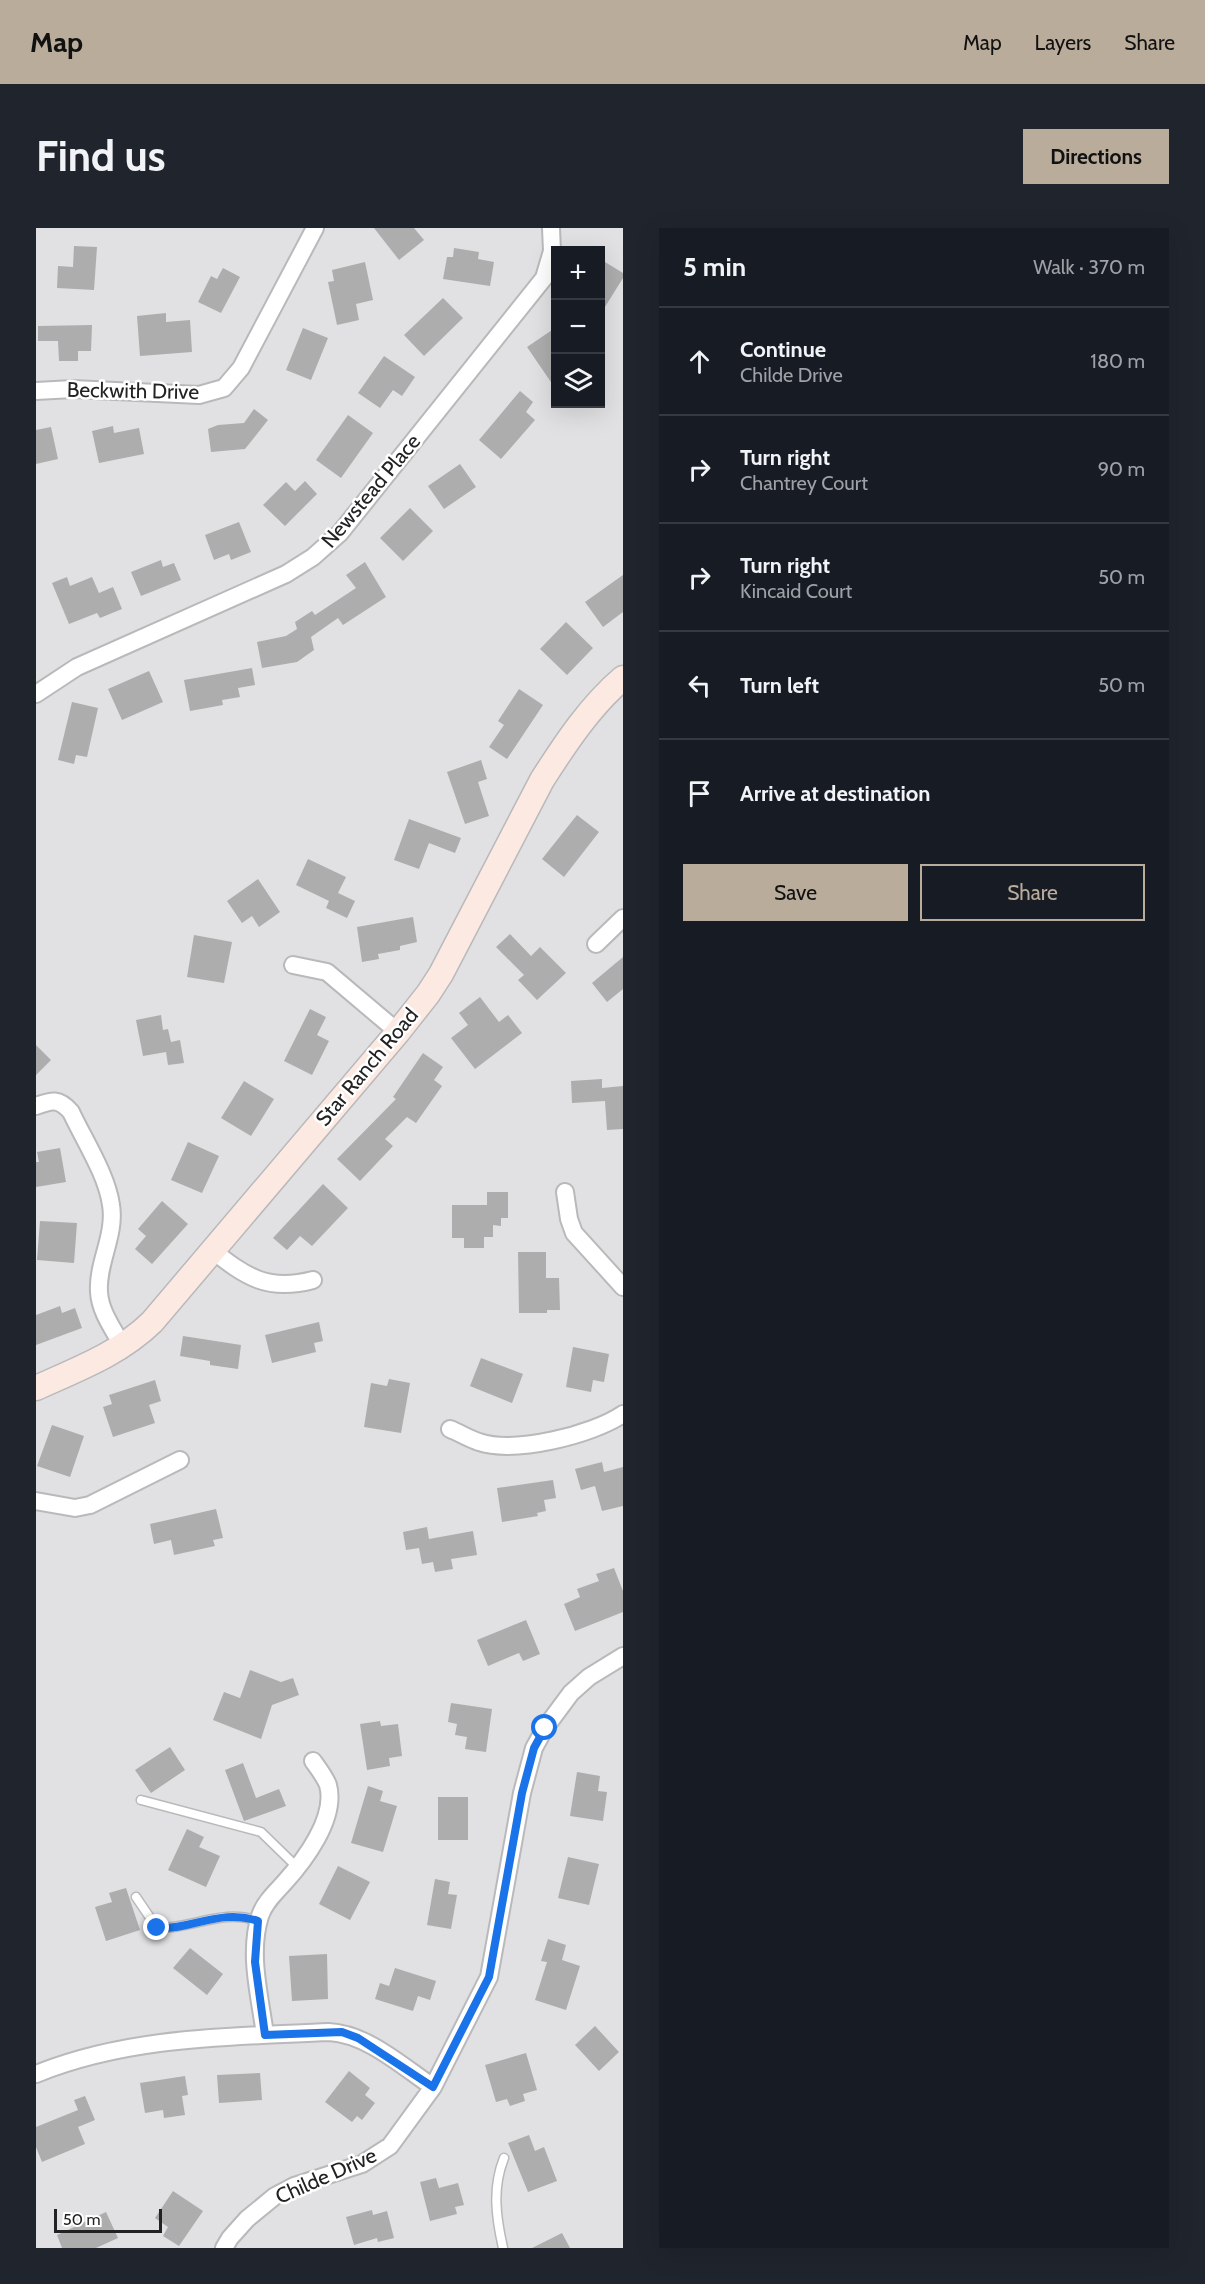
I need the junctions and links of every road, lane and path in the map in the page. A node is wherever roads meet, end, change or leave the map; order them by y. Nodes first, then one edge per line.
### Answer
1 (315, 228) edge
2 (551, 228) edge
3 (36, 391) edge
4 (623, 678) edge
5 (36, 694) edge
6 (623, 918) edge
7 (596, 945) dead end
8 (293, 965) dead end
9 (398, 1032) junction
10 (36, 1106) edge
11 (565, 1192) dead end
12 (212, 1250) junction
13 (313, 1280) dead end
14 (623, 1287) edge
15 (123, 1347) junction
16 (36, 1388) edge
17 (623, 1414) edge
18 (450, 1429) dead end
19 (180, 1460) dead end
20 (36, 1502) edge
21 (623, 1656) edge
22 (313, 1761) dead end
23 (141, 1800) dead end
24 (298, 1868) junction
25 (136, 1897) dead end
26 (258, 1921) junction
27 (265, 2035) junction
28 (36, 2074) edge
29 (433, 2087) junction
30 (504, 2158) dead end
31 (224, 2248) edge
32 (503, 2248) edge

1 - 3 street, Beckwith Drive
2 - 5 street, Newstead Place
4 - 9 street, Star Ranch Road
6 - 7 street
8 - 9 street
9 - 12 street, Star Ranch Road
10 - 15 street
11 - 14 street
12 - 13 street
12 - 15 street, Star Ranch Road
15 - 16 street, Star Ranch Road
17 - 18 street
19 - 20 street
21 - 29 street, Childe Drive
22 - 24 street
23 - 24 lane
24 - 26 street
25 - 26 lane
26 - 27 street
27 - 28 street
27 - 29 street
29 - 31 street, Childe Drive
30 - 32 lane

